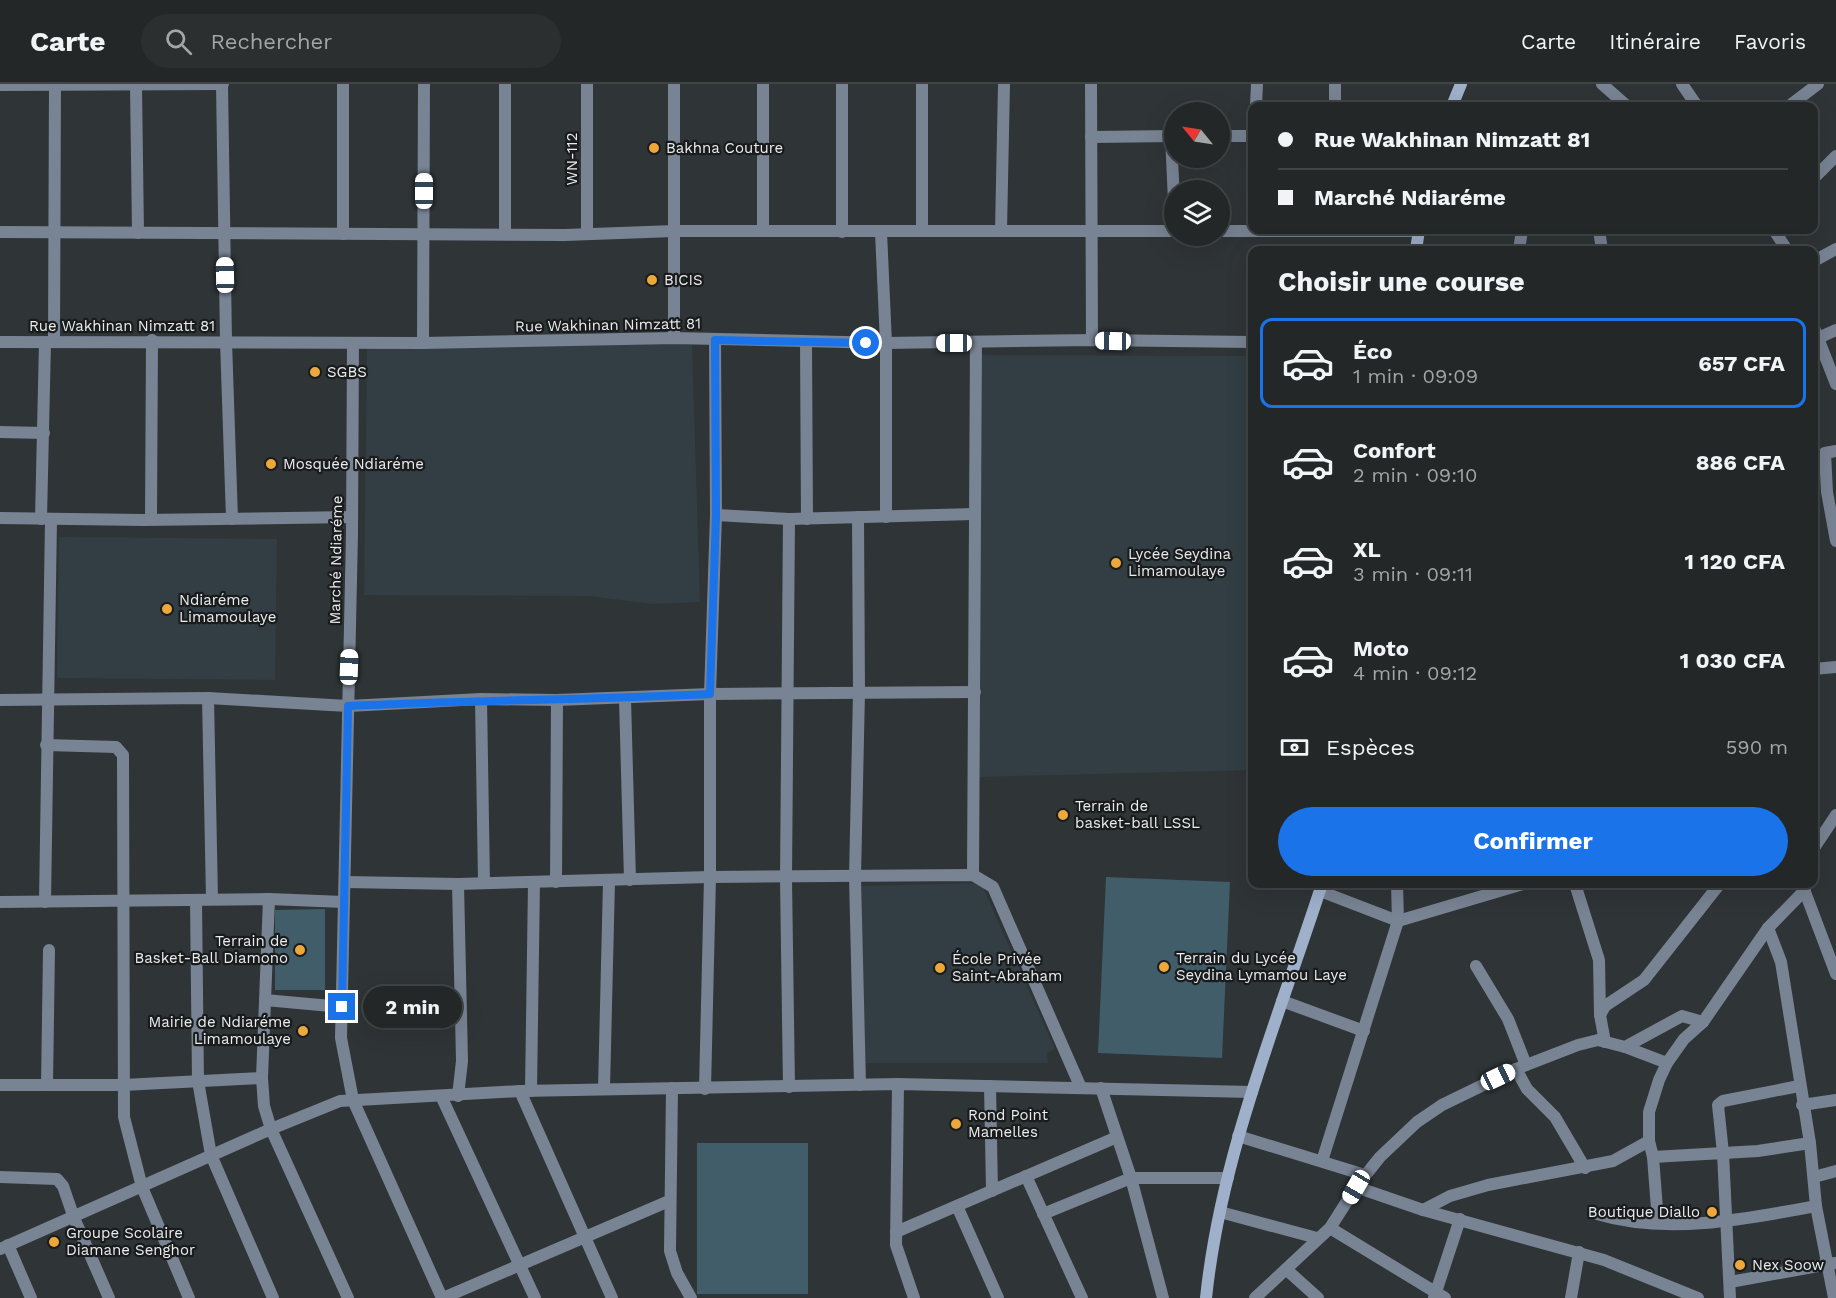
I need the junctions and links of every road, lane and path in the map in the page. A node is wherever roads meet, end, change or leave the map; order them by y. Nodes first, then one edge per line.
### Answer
1 (222, 84) edge
2 (343, 84) edge
3 (424, 84) edge
4 (505, 84) edge
5 (586, 84) edge
6 (674, 84) edge
7 (764, 84) edge
8 (842, 84) edge
9 (922, 84) edge
10 (1004, 84) edge
11 (1091, 84) edge
12 (1257, 84) edge
13 (1335, 84) edge
14 (1461, 84) edge
15 (1602, 84) edge
16 (1682, 84) edge
17 (1818, 84) edge
18 (0, 85) edge
19 (55, 85) edge
20 (136, 86) junction
21 (1256, 102) edge
22 (1335, 102) edge
23 (1454, 102) edge
24 (1622, 102) edge
25 (1693, 102) edge
26 (1794, 102) edge
27 (1164, 136) edge
28 (1230, 136) edge
29 (1248, 136) edge
30 (1091, 137) junction
31 (1836, 156) edge
32 (1818, 174) edge
33 (1092, 230) junction
34 (1248, 230) edge
35 (674, 231) junction
36 (763, 231) junction
37 (922, 231) junction
38 (1001, 231) junction
39 (1164, 231) edge
40 (1230, 231) edge
41 (0, 232) edge
42 (224, 232) junction
43 (842, 232) junction
44 (881, 232) junction
45 (54, 233) junction
46 (138, 233) junction
47 (344, 234) junction
48 (424, 234) junction
49 (505, 234) junction
50 (587, 234) junction
51 (1836, 249) edge
52 (1818, 259) edge
53 (1836, 330) edge
54 (1818, 334) edge
55 (674, 338) junction
56 (152, 340) junction
57 (715, 340) junction
58 (1092, 340) junction
59 (226, 341) junction
60 (0, 342) edge
61 (50, 342) junction
62 (806, 342) junction
63 (1248, 342) edge
64 (353, 343) junction
65 (423, 343) junction
66 (886, 343) junction
67 (976, 343) junction
68 (1818, 344) edge
69 (1836, 384) edge
70 (0, 432) edge
71 (44, 433) junction
72 (1825, 452) edge
73 (974, 514) junction
74 (716, 515) junction
75 (858, 517) junction
76 (886, 517) junction
77 (0, 518) edge
78 (352, 518) junction
79 (46, 519) junction
80 (152, 519) junction
81 (232, 519) junction
82 (789, 519) junction
83 (807, 519) junction
84 (1836, 542) edge
85 (1836, 667) edge
86 (1818, 669) edge
87 (859, 692) junction
88 (975, 692) junction
89 (710, 694) junction
90 (788, 694) junction
91 (208, 698) junction
92 (482, 699) junction
93 (625, 699) junction
94 (0, 700) edge
95 (46, 700) junction
96 (556, 700) junction
97 (348, 706) junction
98 (46, 745) junction
99 (1836, 815) edge
100 (1818, 842) edge
101 (973, 876) junction
102 (711, 877) junction
103 (855, 877) junction
104 (786, 879) junction
105 (630, 880) junction
106 (609, 881) junction
107 (345, 882) junction
108 (484, 882) junction
109 (534, 882) junction
110 (556, 882) junction
111 (458, 884) junction
112 (1321, 888) edge
113 (1323, 888) edge
114 (1397, 888) edge
115 (1509, 888) edge
116 (1576, 888) edge
117 (1716, 888) edge
118 (1802, 888) edge
119 (1803, 888) edge
120 (212, 899) junction
121 (269, 899) junction
122 (196, 900) junction
123 (123, 901) junction
124 (0, 902) edge
125 (45, 902) junction
126 (344, 902) junction
127 (1398, 921) junction
128 (1768, 928) junction
129 (49, 950) dead end
130 (1476, 966) dead end
131 (1834, 966) edge
132 (265, 1000) junction
133 (1282, 1002) junction
134 (342, 1007) junction
135 (1600, 1015) junction
136 (1703, 1022) junction
137 (1364, 1031) junction
138 (1605, 1042) junction
139 (1625, 1047) junction
140 (1667, 1063) junction
141 (1521, 1067) junction
142 (262, 1078) junction
143 (198, 1081) junction
144 (898, 1084) junction
145 (0, 1085) edge
146 (47, 1085) junction
147 (123, 1085) junction
148 (860, 1085) junction
149 (990, 1086) junction
150 (1799, 1086) junction
151 (672, 1088) junction
152 (789, 1088) junction
153 (1081, 1088) junction
154 (1101, 1088) junction
155 (604, 1089) junction
156 (705, 1089) junction
157 (526, 1091) junction
158 (1252, 1092) junction
159 (458, 1096) junction
160 (442, 1098) junction
161 (353, 1100) junction
162 (1836, 1100) edge
163 (1802, 1105) junction
164 (270, 1129) junction
165 (1238, 1136) junction
166 (1117, 1137) junction
167 (1649, 1142) junction
168 (1810, 1143) junction
169 (1723, 1153) junction
170 (211, 1155) junction
171 (1653, 1157) junction
172 (1322, 1161) junction
173 (1585, 1168) junction
174 (1836, 1171) edge
175 (1365, 1175) junction
176 (1026, 1176) junction
177 (0, 1177) edge
178 (1814, 1177) junction
179 (1131, 1178) junction
180 (1228, 1178) junction
181 (142, 1187) junction
182 (1356, 1187) junction
183 (992, 1191) junction
184 (669, 1201) junction
185 (957, 1206) junction
186 (1816, 1206) junction
187 (1423, 1210) junction
188 (1220, 1212) junction
189 (1043, 1214) junction
190 (1597, 1214) dead end
191 (74, 1218) junction
192 (1460, 1219) junction
193 (1658, 1222) junction
194 (1727, 1223) junction
195 (1330, 1228) junction
196 (896, 1232) junction
197 (583, 1238) junction
198 (1317, 1238) junction
199 (4, 1247) edge
200 (1579, 1252) junction
201 (520, 1263) junction
202 (1832, 1263) edge
203 (1287, 1270) junction
204 (1730, 1282) junction
205 (1439, 1296) edge
206 (31, 1298) edge
207 (109, 1298) edge
208 (189, 1298) edge
209 (273, 1298) edge
210 (348, 1298) edge
211 (442, 1298) edge
212 (535, 1298) edge
213 (612, 1298) edge
214 (691, 1298) edge
215 (914, 1298) edge
216 (998, 1298) edge
217 (1082, 1298) edge
218 (1163, 1298) edge
219 (1206, 1298) edge
220 (1255, 1298) edge
221 (1318, 1298) edge
222 (1571, 1298) edge
223 (1698, 1298) edge
224 (1730, 1298) edge
225 (1834, 1298) edge

1 - 20 street
1 - 42 street
2 - 47 street
3 - 48 street
4 - 49 street
5 - 50 street, WN-112
6 - 35 street
7 - 36 street
8 - 43 street
9 - 37 street
10 - 38 street
11 - 30 street
12 - 21 street
13 - 22 street
14 - 23 main road
15 - 24 street
16 - 25 street
17 - 26 street
18 - 19 street
19 - 20 street
19 - 45 street
20 - 46 street
27 - 30 street
28 - 29 street
30 - 33 street
31 - 32 street
33 - 38 street
33 - 39 street
33 - 58 street
34 - 40 street
35 - 36 street
35 - 50 street
35 - 55 street
36 - 43 street
37 - 38 street
37 - 44 street
41 - 45 street
42 - 46 street
42 - 47 street
42 - 59 street
43 - 44 street
44 - 66 street
45 - 46 street
45 - 61 street
47 - 48 street
48 - 49 street
48 - 65 street
49 - 50 street
51 - 52 street
53 - 54 street
55 - 57 street, Rue Wakhinan Nimzatt 81
55 - 65 street, Rue Wakhinan Nimzatt 81
56 - 59 street, Rue Wakhinan Nimzatt 81
56 - 61 street, Rue Wakhinan Nimzatt 81
56 - 80 street
57 - 62 street, Rue Wakhinan Nimzatt 81
57 - 74 street
58 - 63 street, Rue Wakhinan Nimzatt 81
58 - 67 street, Rue Wakhinan Nimzatt 81
59 - 64 street, Rue Wakhinan Nimzatt 81
59 - 81 street
60 - 61 street, Rue Wakhinan Nimzatt 81
61 - 71 street
62 - 66 street, Rue Wakhinan Nimzatt 81
62 - 83 street
64 - 65 street, Rue Wakhinan Nimzatt 81
64 - 78 street, Marché Ndiaréme
66 - 67 street, Rue Wakhinan Nimzatt 81
66 - 76 street
67 - 73 street
68 - 69 street
70 - 71 street
71 - 79 street
72 - 84 street
73 - 76 street
73 - 88 street
74 - 82 street
74 - 89 street
75 - 76 street
75 - 83 street
75 - 87 street
77 - 79 street
78 - 81 street
78 - 97 street, Marché Ndiaréme
79 - 80 street
79 - 95 street
80 - 81 street
82 - 83 street
82 - 90 street
85 - 86 street
87 - 88 street
87 - 90 street
87 - 103 street
88 - 101 street
89 - 90 street
89 - 93 street
89 - 102 street
90 - 104 street
91 - 95 street
91 - 97 street
91 - 120 street
92 - 96 street
92 - 97 street
92 - 108 street
93 - 96 street
93 - 105 street
94 - 95 street
95 - 98 street
96 - 110 street
97 - 107 street, Marché Ndiaréme
98 - 123 street
98 - 125 street
99 - 100 street
101 - 103 street
101 - 153 street
102 - 104 street
102 - 105 street
102 - 156 street
103 - 104 street
103 - 148 street
104 - 152 street
105 - 106 street
106 - 110 street
106 - 155 street
107 - 111 street
107 - 126 street, Marché Ndiaréme
108 - 109 street
108 - 111 street
109 - 110 street
109 - 157 street
111 - 159 street
112 - 133 main road
113 - 127 street
114 - 127 street
115 - 127 street
116 - 135 street
117 - 135 street
118 - 128 street
119 - 131 street
120 - 121 street
120 - 122 street
121 - 126 street
121 - 132 street
122 - 123 street
122 - 143 street
123 - 125 street
123 - 147 street
124 - 125 street
126 - 134 street, Marché Ndiaréme
127 - 137 street
128 - 136 street
128 - 150 street
129 - 146 street
130 - 141 street
132 - 134 street
132 - 142 street
133 - 137 street
133 - 158 main road
134 - 161 street, Marché Ndiaréme
135 - 138 street
136 - 139 street
136 - 140 street
137 - 172 street
138 - 139 street
138 - 141 street
139 - 140 street
140 - 167 street
141 - 173 street
141 - 175 street
142 - 143 street
142 - 164 street
143 - 147 street
143 - 170 street
144 - 148 street
144 - 149 street
144 - 196 street
145 - 146 street
146 - 147 street
147 - 181 street
148 - 152 street
149 - 153 street
149 - 183 street
150 - 163 street
150 - 169 street
151 - 155 street
151 - 156 street
151 - 184 street
152 - 156 street
153 - 154 street
154 - 158 street
154 - 166 street
155 - 157 street
157 - 159 street
157 - 197 street
158 - 165 main road
159 - 160 street
160 - 161 street
160 - 201 street
161 - 164 street
161 - 211 street, Marché Ndiaréme
162 - 163 street
163 - 168 street
164 - 170 street
164 - 210 street
165 - 172 street
165 - 180 main road
166 - 176 street
166 - 179 street
167 - 171 street
167 - 173 street
168 - 169 street
168 - 178 street
169 - 171 street
169 - 194 street
170 - 181 street
170 - 209 street
171 - 193 street
172 - 175 street
173 - 187 street
174 - 178 street
175 - 182 street
176 - 183 street
176 - 189 street
177 - 191 street
178 - 186 street
179 - 180 street
179 - 189 street
179 - 218 street
180 - 188 main road
181 - 191 street
181 - 208 street
182 - 187 street
182 - 195 street
183 - 185 street
184 - 197 street
184 - 214 street
185 - 196 street
185 - 216 street
186 - 194 street
186 - 202 street
187 - 192 street
188 - 198 street
188 - 219 main road
189 - 217 street
190 - 193 street
191 - 199 street
191 - 207 street
192 - 200 street
192 - 205 street
193 - 194 street
194 - 204 street
195 - 198 street
195 - 205 street
196 - 215 street
197 - 201 street
197 - 213 street
198 - 203 street
199 - 206 street
200 - 222 street
200 - 223 street
201 - 211 street
201 - 212 street
202 - 204 street
202 - 225 street
203 - 220 street
203 - 221 street
204 - 224 street

